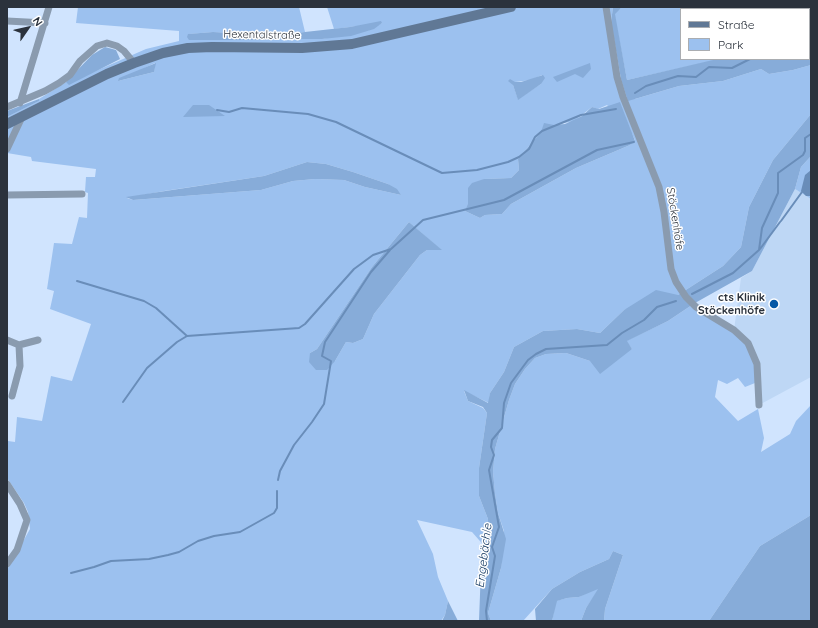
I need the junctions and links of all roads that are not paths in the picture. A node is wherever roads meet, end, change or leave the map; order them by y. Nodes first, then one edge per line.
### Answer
1 (49, 7) edge
2 (511, 7) edge
3 (606, 7) edge
4 (7, 21) edge
5 (45, 23) junction
6 (134, 63) junction
7 (20, 103) junction
8 (7, 107) edge
9 (22, 117) junction
10 (7, 124) edge
11 (7, 149) edge
12 (82, 194) dead end
13 (7, 195) edge
14 (7, 340) edge
15 (38, 340) dead end
16 (19, 345) junction
17 (12, 396) dead end
18 (760, 405) dead end
19 (7, 484) edge
20 (7, 564) edge

1 - 5 street
2 - 6 main road, Hexentalstraße
3 - 18 street, Stöckenhöfe
4 - 5 street
5 - 7 street
6 - 7 street
6 - 9 main road, Hexentalstraße
7 - 8 street
9 - 10 main road, Hexentalstraße
9 - 11 street
12 - 13 street
14 - 16 street
15 - 16 street
16 - 17 street
19 - 20 street

